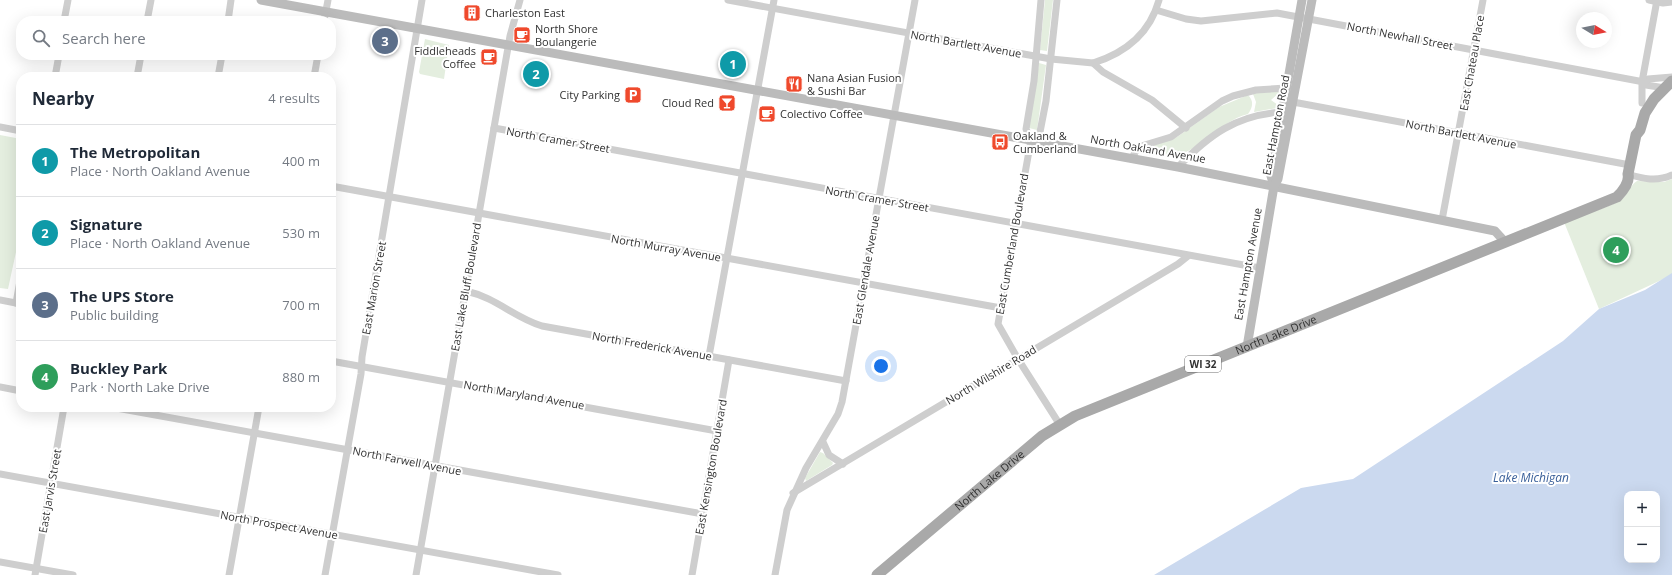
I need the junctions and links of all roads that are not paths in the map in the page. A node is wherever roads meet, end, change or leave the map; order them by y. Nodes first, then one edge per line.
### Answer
1 (68, 0) edge
2 (151, 0) edge
3 (231, 0) edge
4 (261, 0) edge
5 (328, 0) edge
6 (422, 0) edge
7 (520, 0) edge
8 (728, 0) edge
9 (774, 0) edge
10 (915, 0) edge
11 (1041, 0) edge
12 (1056, 0) edge
13 (1159, 0) edge
14 (1302, 0) edge
15 (1312, 0) edge
16 (1483, 0) edge
17 (1649, 0) edge
18 (1657, 1) edge
19 (1672, 2) edge
20 (773, 8) junction
21 (1156, 10) junction
22 (65, 16) edge
23 (148, 16) edge
24 (229, 16) edge
25 (321, 16) edge
26 (325, 16) edge
27 (336, 18) edge
28 (1304, 18) junction
29 (417, 29) junction
30 (909, 33) junction
31 (508, 45) junction
32 (1474, 50) junction
33 (1035, 56) junction
34 (1051, 59) junction
35 (58, 60) edge
36 (140, 60) edge
37 (221, 60) edge
38 (317, 60) edge
39 (1093, 63) junction
40 (56, 72) edge
41 (138, 72) edge
42 (219, 72) edge
43 (315, 72) edge
44 (1672, 77) edge
45 (1643, 82) junction
46 (1667, 84) edge
47 (1286, 88) junction
48 (757, 90) junction
49 (1293, 102) junction
50 (1640, 111) junction
51 (1282, 112) junction
52 (894, 115) junction
53 (0, 127) edge
54 (494, 128) junction
55 (1186, 128) junction
56 (16, 130) edge
57 (1458, 133) junction
58 (1031, 140) junction
59 (1132, 158) junction
60 (1178, 167) junction
61 (1629, 169) junction
62 (742, 174) junction
63 (1672, 175) edge
64 (1274, 186) junction
65 (336, 187) edge
66 (390, 197) junction
67 (879, 199) junction
68 (479, 214) junction
69 (1442, 220) junction
70 (1016, 224) junction
71 (1505, 242) junction
72 (1188, 256) junction
73 (727, 259) junction
74 (1260, 268) junction
75 (864, 283) junction
76 (466, 291) junction
77 (0, 300) edge
78 (16, 304) edge
79 (1001, 308) junction
80 (1247, 346) junction
81 (709, 356) junction
82 (1018, 359) junction
83 (730, 360) junction
84 (336, 361) edge
85 (361, 366) junction
86 (846, 381) junction
87 (449, 382) junction
88 (0, 387) edge
89 (16, 390) edge
90 (63, 412) edge
91 (138, 412) edge
92 (258, 412) edge
93 (1060, 425) junction
94 (717, 430) junction
95 (254, 433) junction
96 (822, 442) junction
97 (347, 450) junction
98 (843, 464) junction
99 (434, 466) junction
100 (0, 474) edge
101 (51, 484) junction
102 (793, 493) junction
103 (703, 514) junction
104 (239, 518) junction
105 (332, 534) junction
106 (420, 551) junction
107 (0, 562) edge
108 (36, 572) edge
109 (73, 575) edge
110 (229, 575) edge
111 (325, 575) edge
112 (416, 575) edge
113 (558, 575) edge
114 (692, 575) edge
115 (775, 575) edge
116 (877, 575) edge

1 - 22 street
2 - 23 street
3 - 24 street
4 - 25 main road, North Oakland Avenue
5 - 26 street
6 - 29 street, East Marion Street
7 - 31 street, East Lake Bluff Boulevard
8 - 20 street, North Bartlett Avenue
9 - 20 street
10 - 30 street, East Glendale Avenue
11 - 33 street, East Cumberland Boulevard
12 - 34 street
13 - 21 street
14 - 28 main road, East Hampton Road
15 - 28 main road, East Hampton Road
16 - 32 street, East Chateau Place
17 - 18 street
18 - 19 street
18 - 45 street
20 - 30 street, North Bartlett Avenue
20 - 48 street
21 - 28 street, North Newhall Street
21 - 39 street
27 - 29 main road, North Oakland Avenue
28 - 32 street, North Newhall Street
28 - 47 main road, East Hampton Road
28 - 49 main road, East Hampton Road
29 - 31 main road, North Oakland Avenue
29 - 66 street, East Marion Street
30 - 33 street, North Bartlett Avenue
30 - 52 street, East Glendale Avenue
31 - 48 main road, North Oakland Avenue
31 - 54 street, East Lake Bluff Boulevard
32 - 45 street, North Newhall Street
32 - 57 street, East Chateau Place
33 - 34 street, North Bartlett Avenue
33 - 58 street, East Cumberland Boulevard
34 - 39 street, North Bartlett Avenue
34 - 58 street
35 - 40 street
36 - 41 street
37 - 42 street
38 - 43 street
39 - 55 street
44 - 45 street, North Newhall Street
45 - 46 street, North Newhall Street
45 - 50 street
46 - 50 main road, WI 32
47 - 49 street
47 - 51 main road, East Hampton Road
47 - 55 street
48 - 52 main road, North Oakland Avenue
48 - 62 street
49 - 51 street
49 - 57 street, North Bartlett Avenue
49 - 64 main road, East Hampton Road
50 - 61 main road, WI 32
51 - 60 street
51 - 64 main road, East Hampton Road
52 - 58 main road, North Oakland Avenue
52 - 67 street, East Glendale Avenue
53 - 56 street
54 - 62 street, North Cramer Street
54 - 68 street, East Lake Bluff Boulevard
55 - 59 street
57 - 61 street, North Bartlett Avenue
57 - 69 street, East Chateau Place
58 - 59 main road, North Oakland Avenue
58 - 70 street, East Cumberland Boulevard
59 - 60 main road, North Oakland Avenue
60 - 64 main road, North Oakland Avenue
61 - 63 street, North Bartlett Avenue
61 - 71 main road, North Lake Drive / WI 32
62 - 67 street, North Cramer Street
62 - 73 street
64 - 69 main road, North Oakland Avenue
64 - 74 main road, East Hampton Avenue
65 - 66 street, North Murray Avenue
66 - 68 street, North Murray Avenue
66 - 85 street, East Marion Street
67 - 70 street, North Cramer Street
67 - 75 street, East Glendale Avenue
68 - 73 street, North Murray Avenue
68 - 76 street, East Lake Bluff Boulevard
69 - 71 main road, North Oakland Avenue
70 - 72 street, North Cramer Street
70 - 79 street, East Cumberland Boulevard
71 - 80 main road, North Lake Drive / WI 32
72 - 74 street, North Cramer Street
72 - 82 street, North Wilshire Road
73 - 75 street, North Murray Avenue
73 - 81 street
74 - 80 main road, East Hampton Avenue
75 - 79 street, North Murray Avenue
75 - 86 street, East Glendale Avenue
76 - 81 street, North Frederick Avenue
76 - 87 street, East Lake Bluff Boulevard
77 - 78 street
79 - 82 street, East Cumberland Boulevard
80 - 93 main road, North Lake Drive / WI 32
81 - 83 street, North Frederick Avenue
82 - 93 street, East Cumberland Boulevard
82 - 98 street, North Wilshire Road
83 - 86 street, North Frederick Avenue
83 - 94 street, East Kensington Boulevard
84 - 85 street, North Maryland Avenue
85 - 87 street, North Maryland Avenue
85 - 97 street, East Marion Street
86 - 96 street, East Glendale Avenue
87 - 94 street, North Maryland Avenue
87 - 99 street, East Lake Bluff Boulevard
88 - 89 street
90 - 101 street, East Jarvis Street
91 - 95 street, North Farwell Avenue
92 - 95 street
93 - 116 main road, North Lake Drive / WI 32
94 - 103 street, East Kensington Boulevard
95 - 97 street, North Farwell Avenue
95 - 104 street
96 - 98 street
96 - 102 street, East Glendale Avenue
97 - 99 street, North Farwell Avenue
97 - 105 street, East Marion Street
98 - 102 street, North Wilshire Road
99 - 103 street, North Farwell Avenue
99 - 106 street, East Lake Bluff Boulevard
100 - 101 street, North Prospect Avenue
101 - 104 street, North Prospect Avenue
101 - 108 street, East Jarvis Street
102 - 115 street, East Glendale Avenue
103 - 114 street, East Kensington Boulevard
104 - 105 street, North Prospect Avenue
104 - 110 street
105 - 106 street, North Prospect Avenue
105 - 111 street, East Marion Street
106 - 112 street, East Lake Bluff Boulevard
106 - 113 street, North Prospect Avenue
107 - 108 street
108 - 109 street

